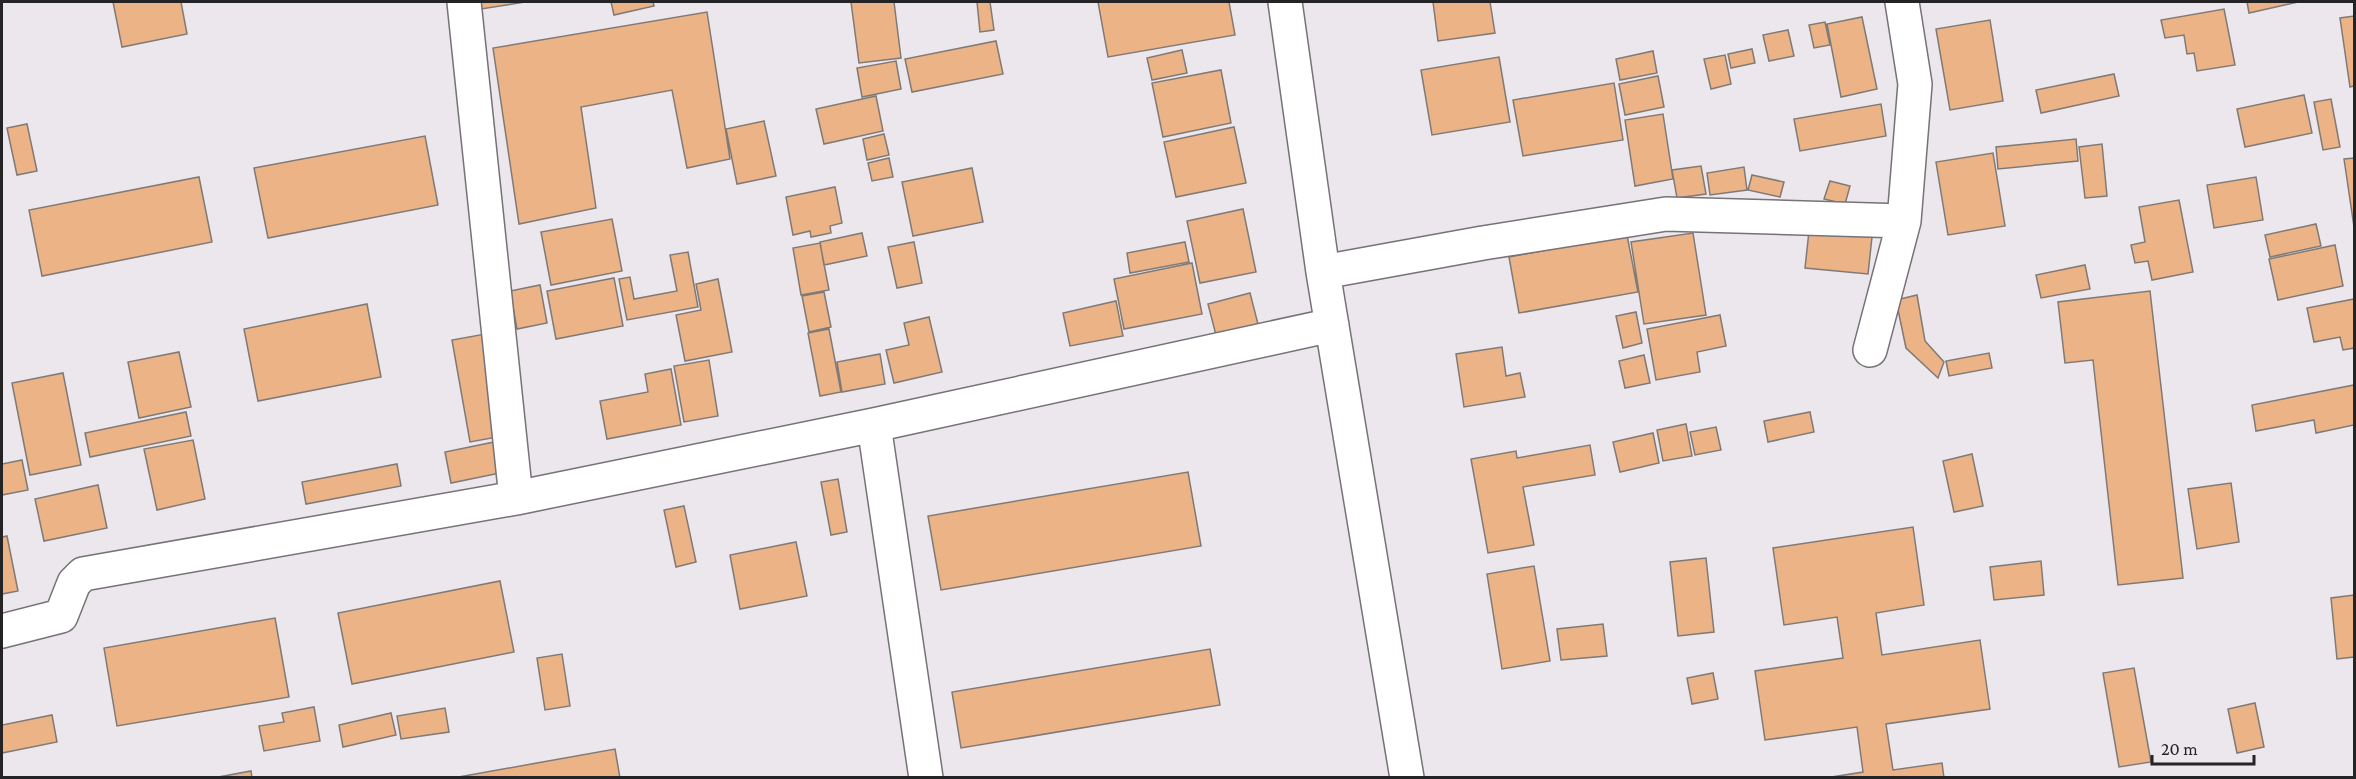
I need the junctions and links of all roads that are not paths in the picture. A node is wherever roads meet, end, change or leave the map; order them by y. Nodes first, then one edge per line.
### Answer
1 (464, 2) edge
2 (1285, 2) edge
3 (1902, 2) edge
4 (1904, 220) junction
5 (1323, 272) junction
6 (1332, 325) junction
7 (1870, 350) dead end
8 (874, 425) junction
9 (516, 498) junction
10 (2, 631) edge
11 (926, 777) edge
12 (1407, 777) edge

1 - 9 street
2 - 5 street
3 - 4 street
4 - 5 street
4 - 7 street
5 - 6 street
6 - 8 street
6 - 12 street
8 - 9 street
8 - 11 street
9 - 10 street

